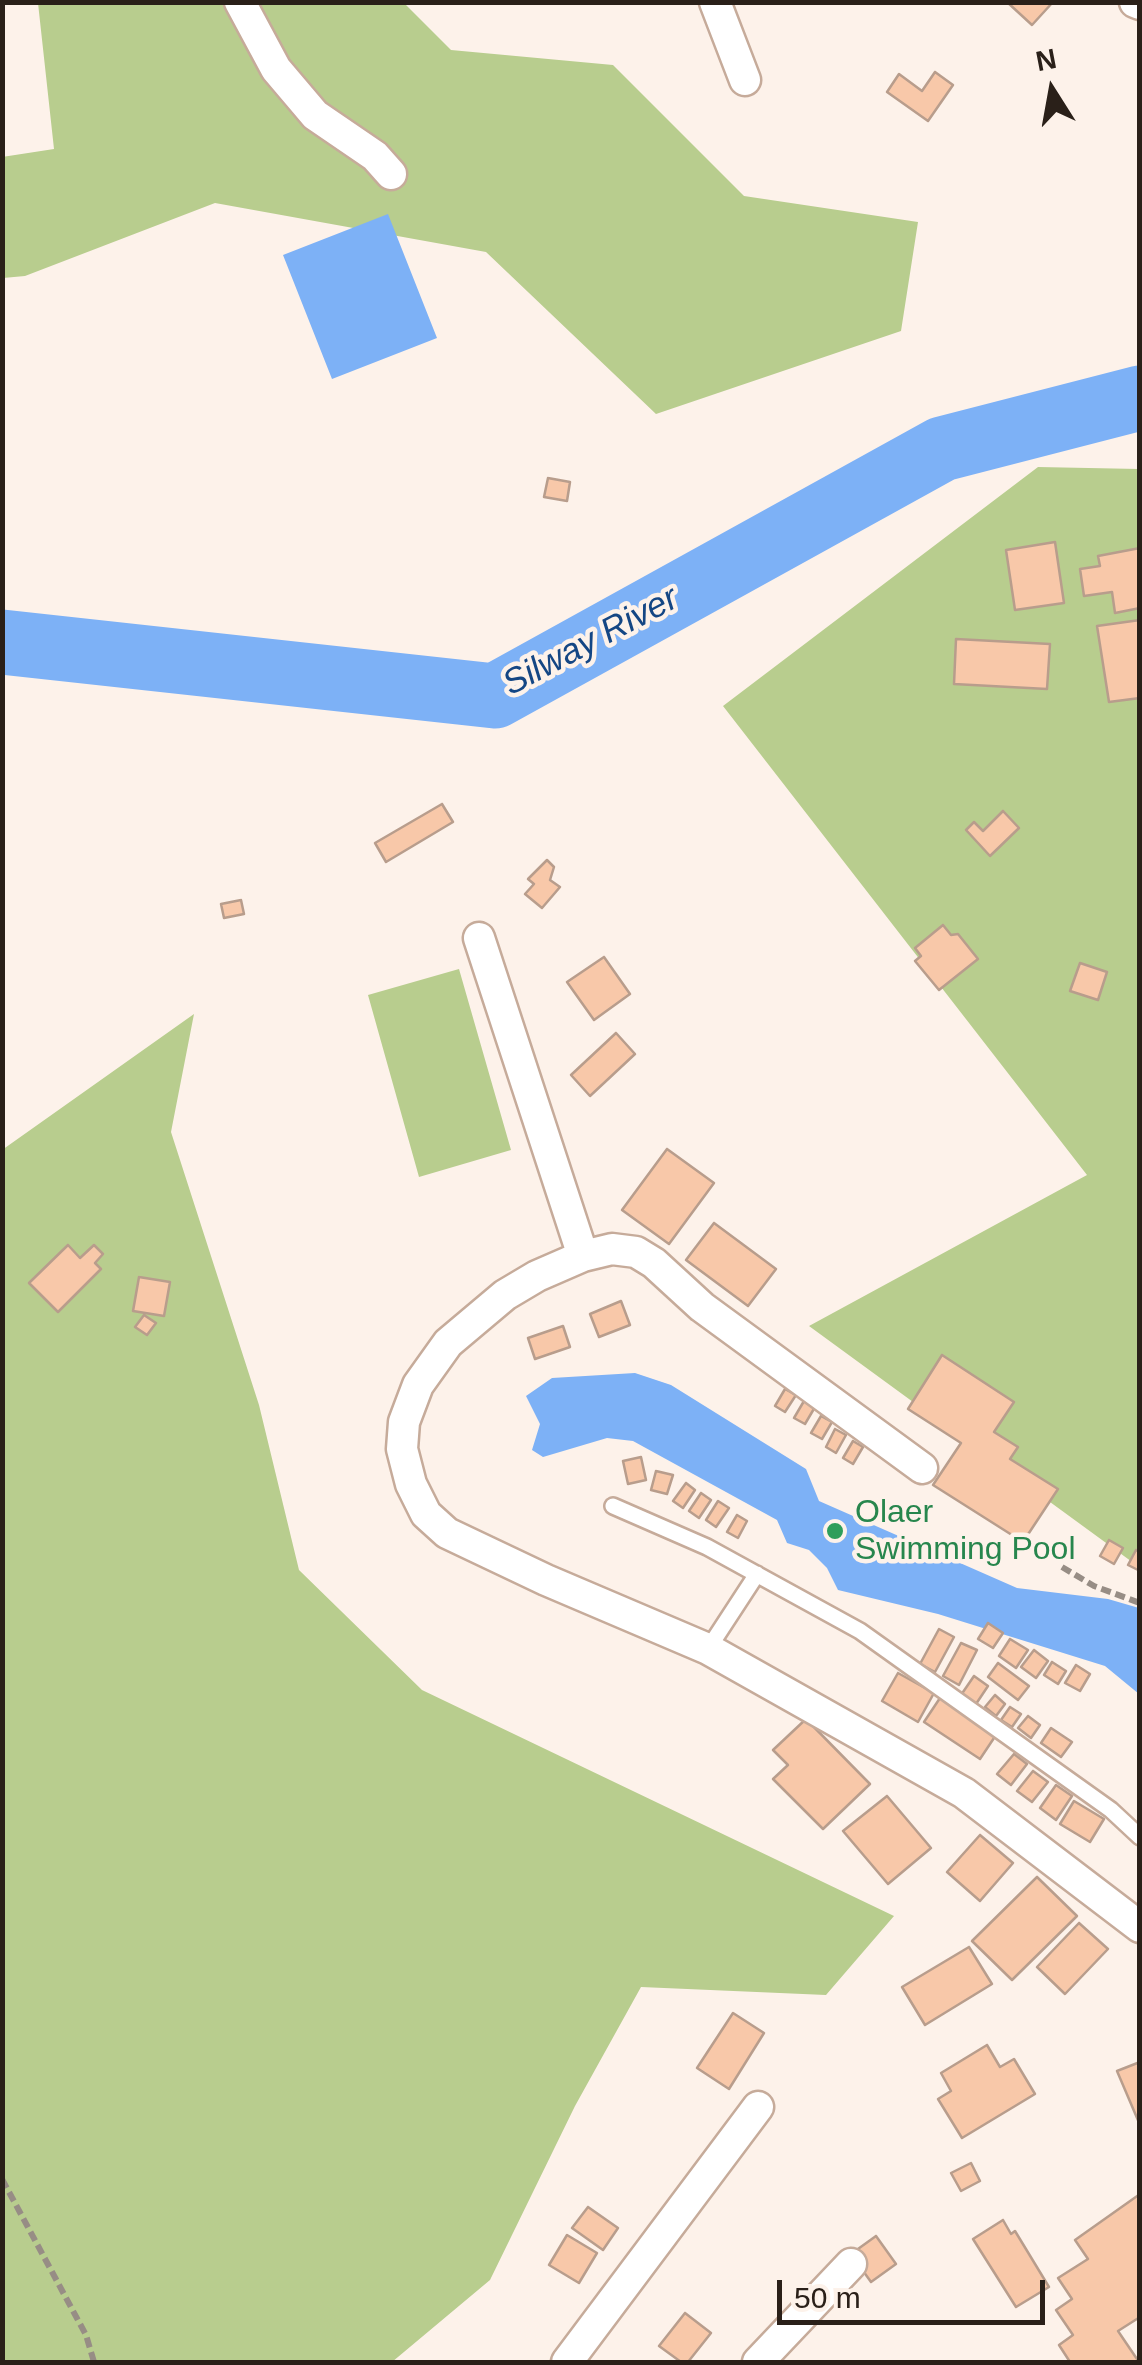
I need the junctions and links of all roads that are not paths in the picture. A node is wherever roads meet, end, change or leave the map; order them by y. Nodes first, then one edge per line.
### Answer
1 (240, 2) edge
2 (715, 2) edge
3 (745, 80) dead end
4 (391, 174) dead end
5 (479, 938) dead end
6 (583, 1256) junction
7 (922, 1468) dead end
8 (614, 1506) dead end
9 (757, 1574) junction
10 (708, 1649) junction
11 (1140, 1837) edge
12 (1140, 1927) edge
13 (758, 2107) dead end
14 (851, 2264) dead end
15 (567, 2362) edge
16 (758, 2362) edge

1 - 4 street
2 - 3 street
5 - 6 street
6 - 7 street
6 - 10 street
8 - 9 lane
9 - 10 lane
9 - 11 lane
10 - 12 street
13 - 15 street
14 - 16 street

